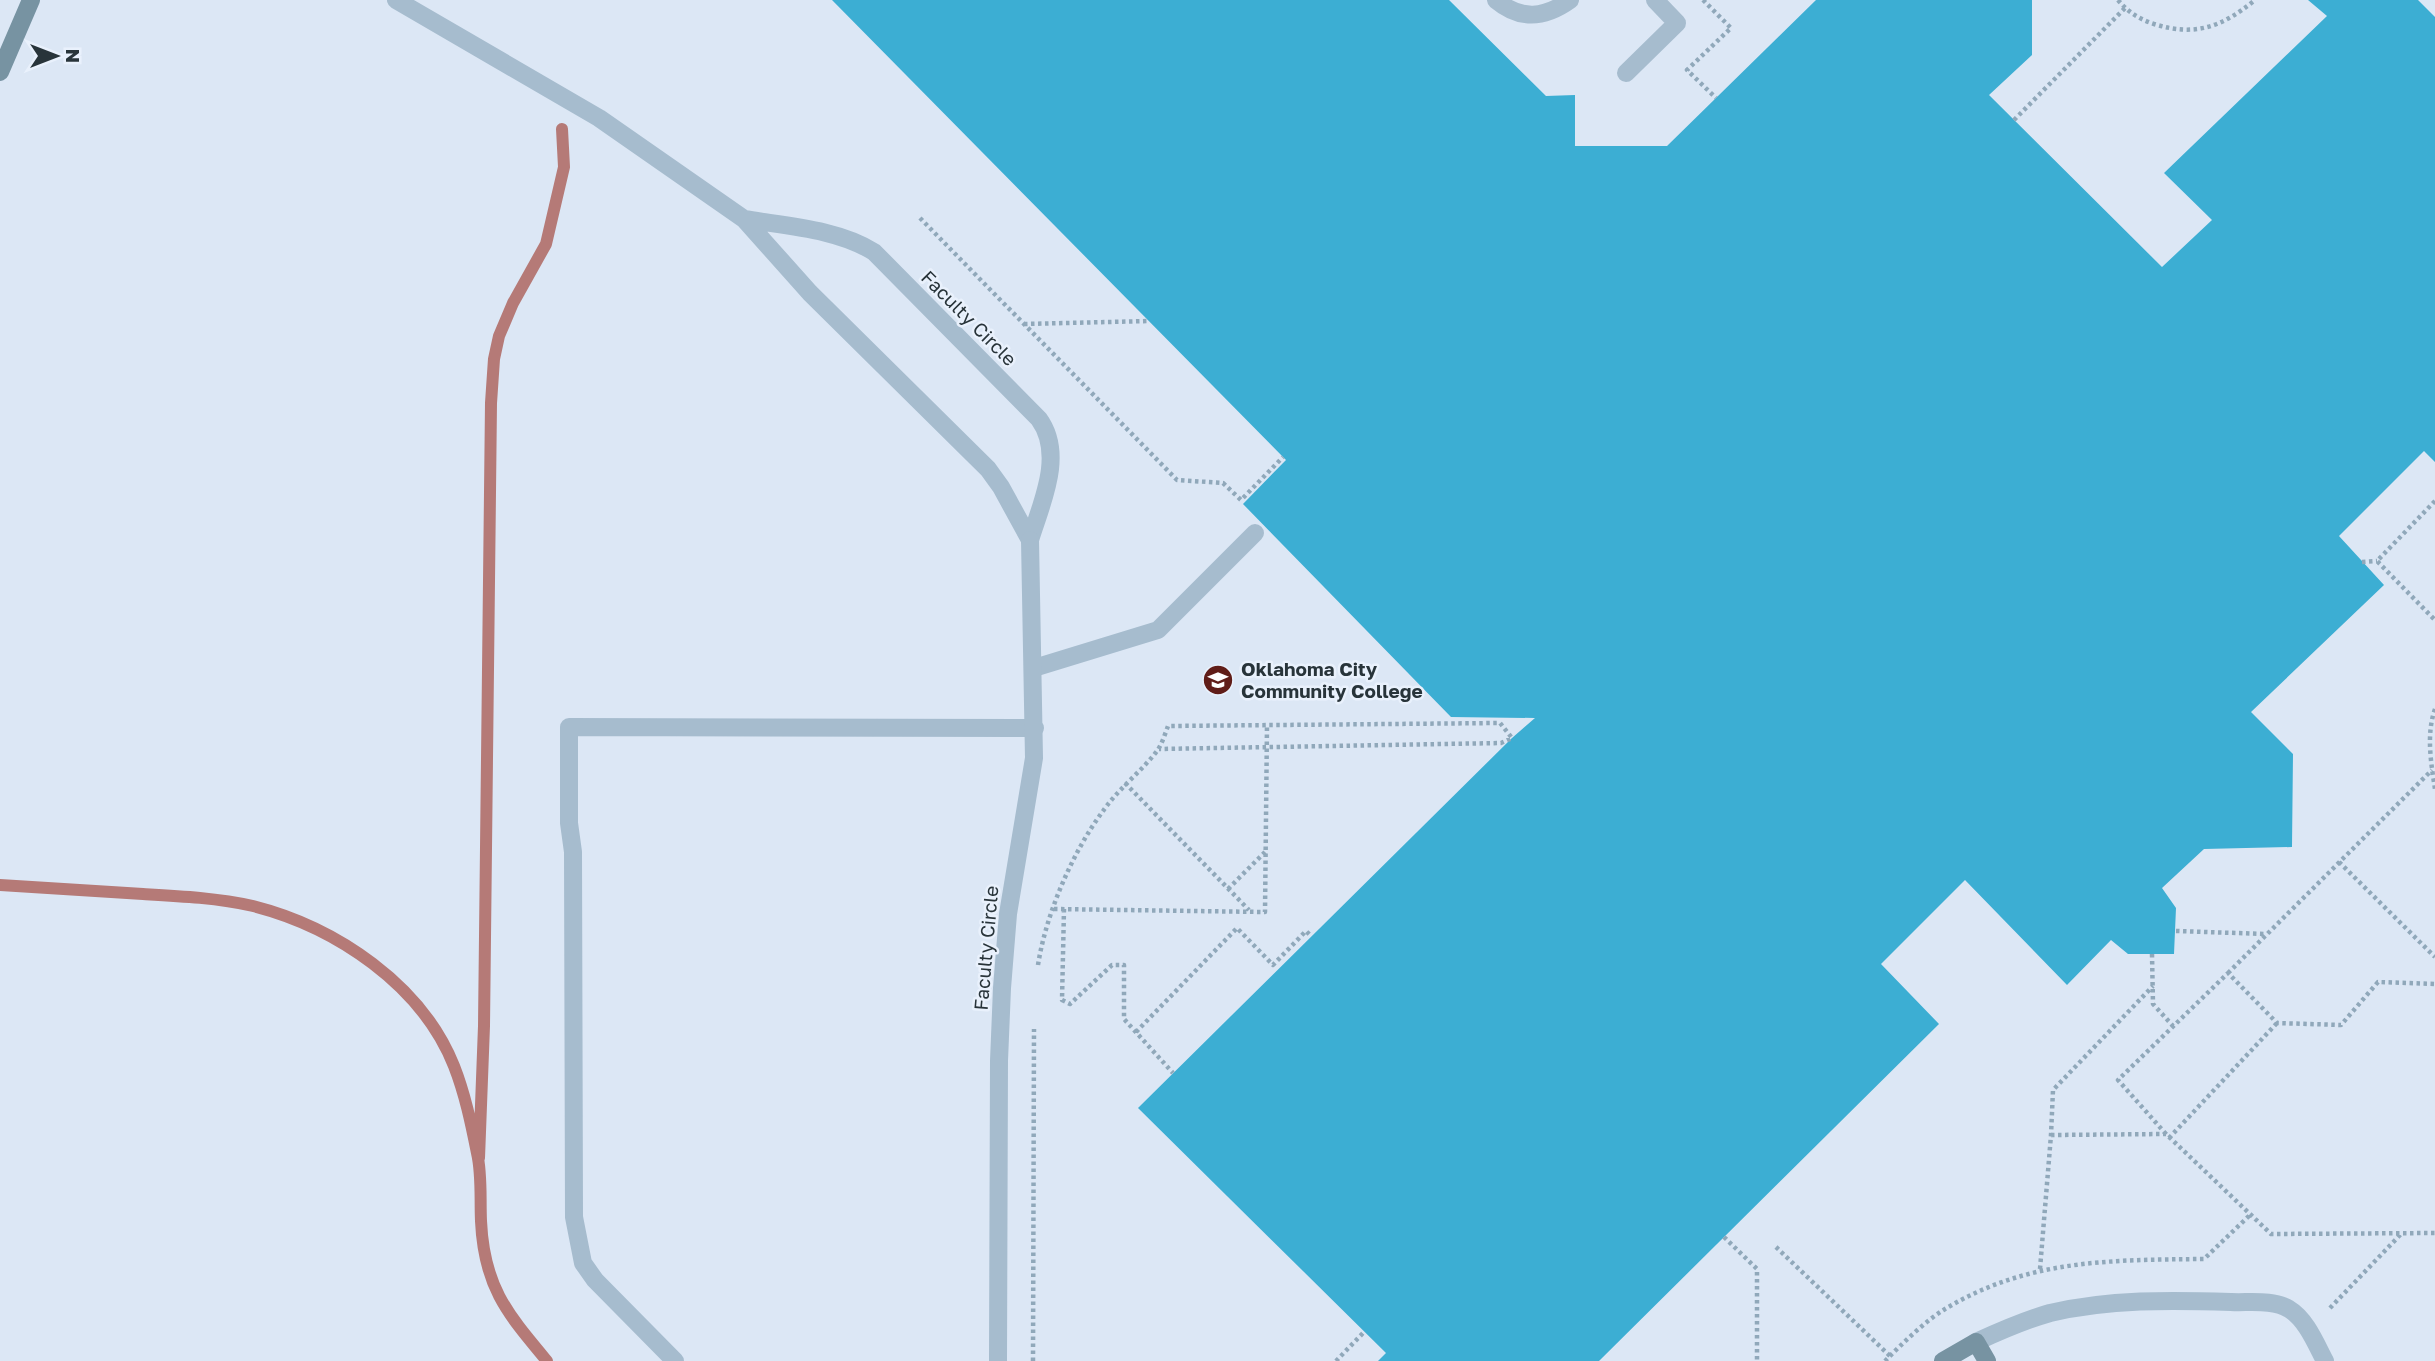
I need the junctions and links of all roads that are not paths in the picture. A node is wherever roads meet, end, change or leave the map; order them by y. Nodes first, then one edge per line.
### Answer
1 (31, 0) edge
2 (396, 0) edge
3 (1496, 0) edge
4 (1570, 0) edge
5 (1655, 0) edge
6 (0, 72) edge
7 (1626, 73) dead end
8 (744, 219) junction
9 (1255, 533) dead end
10 (1030, 541) junction
11 (1034, 668) junction
12 (1035, 728) junction
13 (1976, 1342) junction
14 (675, 1361) edge
15 (998, 1361) edge
16 (1943, 1361) edge
17 (1987, 1361) edge
18 (2325, 1361) edge

1 - 6 street
2 - 8 street, Faculty Circle
3 - 4 street
5 - 7 street
8 - 10 street, Faculty Circle
8 - 10 street, Faculty Circle
9 - 11 street
10 - 11 street, Faculty Circle
11 - 12 street, Faculty Circle
12 - 14 street
12 - 15 street, Faculty Circle
13 - 16 street
13 - 17 street
13 - 18 street

